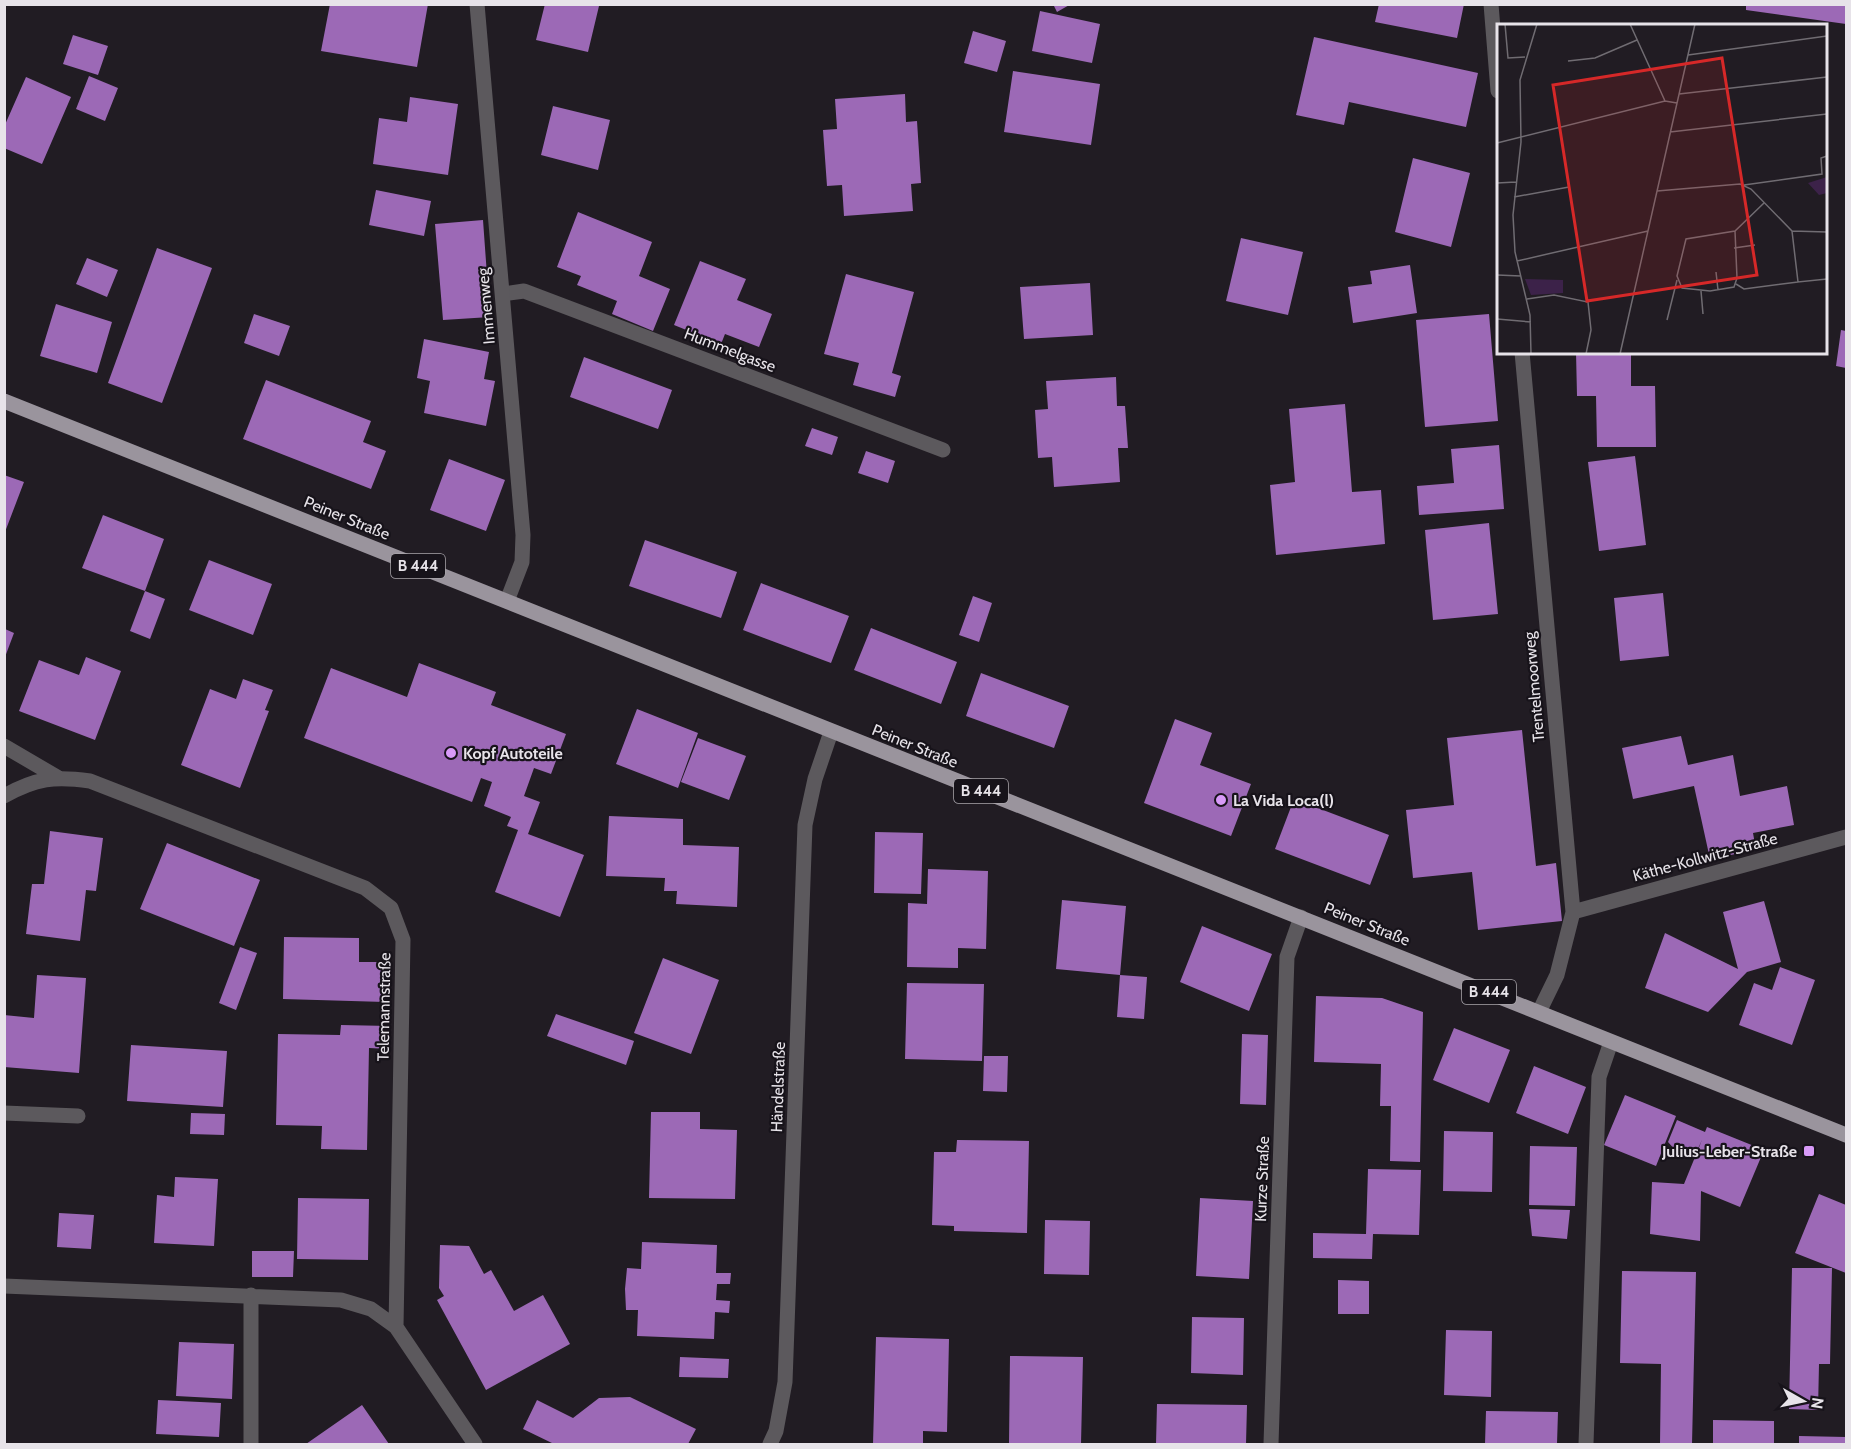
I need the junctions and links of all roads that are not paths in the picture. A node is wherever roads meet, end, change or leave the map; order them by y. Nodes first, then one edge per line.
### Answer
1 (477, 4) edge
2 (1491, 4) edge
3 (1497, 79) edge
4 (503, 294) junction
5 (1522, 354) edge
6 (4, 401) edge
7 (943, 450) dead end
8 (507, 601) junction
9 (831, 732) junction
10 (4, 746) edge
11 (57, 777) junction
12 (4, 796) edge
13 (1846, 837) edge
14 (1573, 912) junction
15 (1301, 917) junction
16 (1539, 1012) junction
17 (1611, 1042) junction
18 (4, 1113) edge
19 (78, 1116) dead end
20 (1846, 1136) edge
21 (4, 1286) edge
22 (251, 1295) junction
23 (396, 1327) junction
24 (251, 1444) edge
25 (475, 1444) edge
26 (770, 1444) edge
27 (1271, 1444) edge
28 (1586, 1444) edge

1 - 4 street, Immenweg
2 - 3 street
4 - 7 street, Hummelgasse
4 - 8 street, Immenweg
5 - 14 street, Trentelmoorweg
6 - 8 main road, Peiner Straße / B 444
8 - 9 main road, Peiner Straße / B 444
9 - 15 main road, Peiner Straße / B 444
9 - 26 street, Händelstraße
10 - 11 street, Telemannstraße
11 - 12 street, Telemannstraße
11 - 23 street, Telemannstraße
13 - 14 street, Käthe-Kollwitz-Straße
14 - 16 street, Trentelmoorweg
15 - 16 main road, Peiner Straße / B 444
15 - 27 street, Kurze Straße
16 - 17 main road, Peiner Straße / B 444
17 - 20 main road, Peiner Straße / B 444
17 - 28 street
18 - 19 street
21 - 22 street
22 - 23 street
22 - 24 street
23 - 25 street

